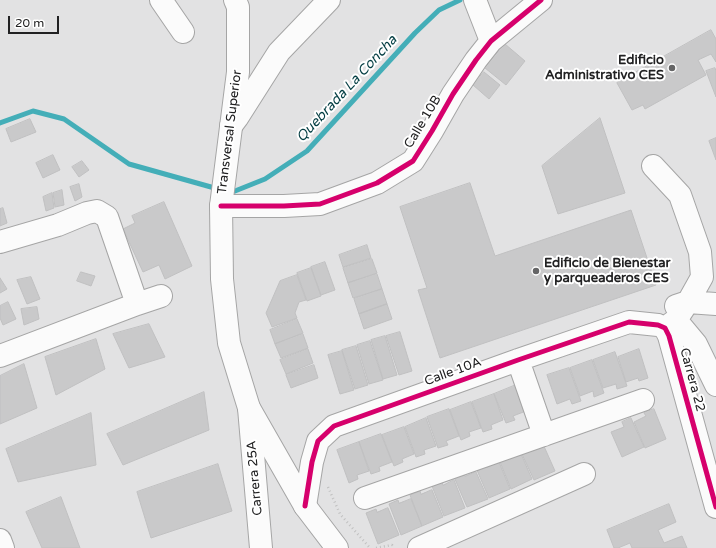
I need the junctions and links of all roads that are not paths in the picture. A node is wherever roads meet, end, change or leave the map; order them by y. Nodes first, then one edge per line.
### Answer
1 (161, 0) edge
2 (235, 0) edge
3 (329, 0) edge
4 (541, 0) edge
5 (476, 2) edge
6 (183, 32) dead end
7 (491, 42) junction
8 (231, 126) junction
9 (653, 166) dead end
10 (223, 194) junction
11 (0, 242) edge
12 (161, 296) dead end
13 (688, 302) junction
14 (137, 304) junction
15 (716, 304) edge
16 (629, 322) junction
17 (670, 324) junction
18 (0, 356) edge
19 (518, 360) junction
20 (716, 386) edge
21 (643, 400) dead end
22 (249, 408) junction
23 (544, 434) junction
24 (584, 474) dead end
25 (366, 498) dead end
26 (716, 507) edge
27 (310, 512) junction
28 (0, 540) edge
29 (3, 548) edge
30 (261, 548) edge
31 (327, 548) edge
32 (337, 548) edge
33 (352, 548) edge
34 (419, 548) edge

1 - 6 street
2 - 8 street, Transversal Superior
3 - 8 street
4 - 7 street, Calle 10B
5 - 7 street
7 - 10 street, Calle 10B
8 - 10 street, Transversal Superior
9 - 13 street
10 - 22 street, Transversal Superior
11 - 14 street
12 - 14 street
13 - 15 street
13 - 16 street
13 - 17 street
14 - 18 street
16 - 17 street, Calle 10A
16 - 19 street, Calle 10A
17 - 20 street
17 - 26 street, Carrera 22
19 - 23 street
19 - 27 street, Calle 10A
21 - 23 street
22 - 27 street, Transversal Superior
22 - 30 street, Carrera 25A
23 - 25 street
24 - 34 street
27 - 31 street
27 - 32 street, Transversal Superior
27 - 33 street
28 - 29 street

